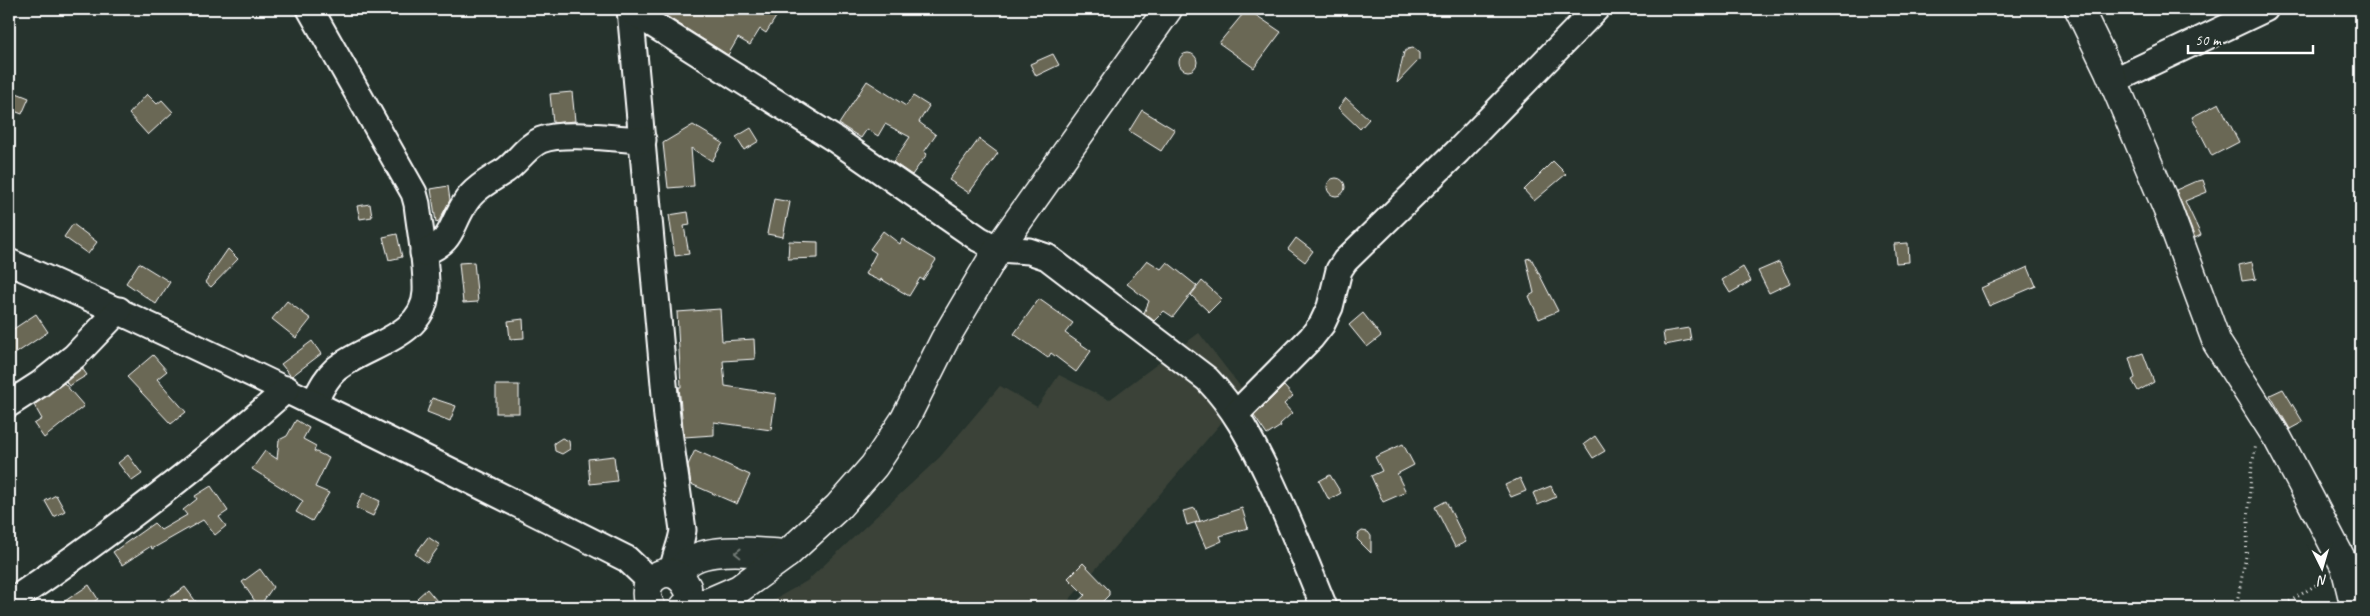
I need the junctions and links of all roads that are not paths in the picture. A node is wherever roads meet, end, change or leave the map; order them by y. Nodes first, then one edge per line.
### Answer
1 (310, 9) edge
2 (630, 9) edge
3 (1168, 9) edge
4 (1596, 9) edge
5 (2079, 9) edge
6 (2265, 9) edge
7 (2113, 81) junction
8 (643, 140) junction
9 (998, 249) junction
10 (423, 253) junction
11 (9, 262) edge
12 (119, 310) junction
13 (287, 389) junction
14 (314, 402) junction
15 (9, 404) edge
16 (1236, 414) junction
17 (787, 554) junction
18 (656, 591) edge
19 (9, 602) edge
20 (684, 607) edge
21 (1324, 607) edge
22 (2355, 607) edge

1 - 10 street
2 - 8 street
2 - 9 street
3 - 9 main road
4 - 16 street
5 - 7 main road
6 - 7 street
7 - 22 main road
8 - 10 street
8 - 18 street
9 - 16 street
9 - 17 main road
10 - 14 street
11 - 12 street
12 - 13 street
12 - 15 street
13 - 14 street
13 - 19 street
14 - 18 street
16 - 21 street
17 -> 18 main road
17 - 20 main road
18 - 20 main road

